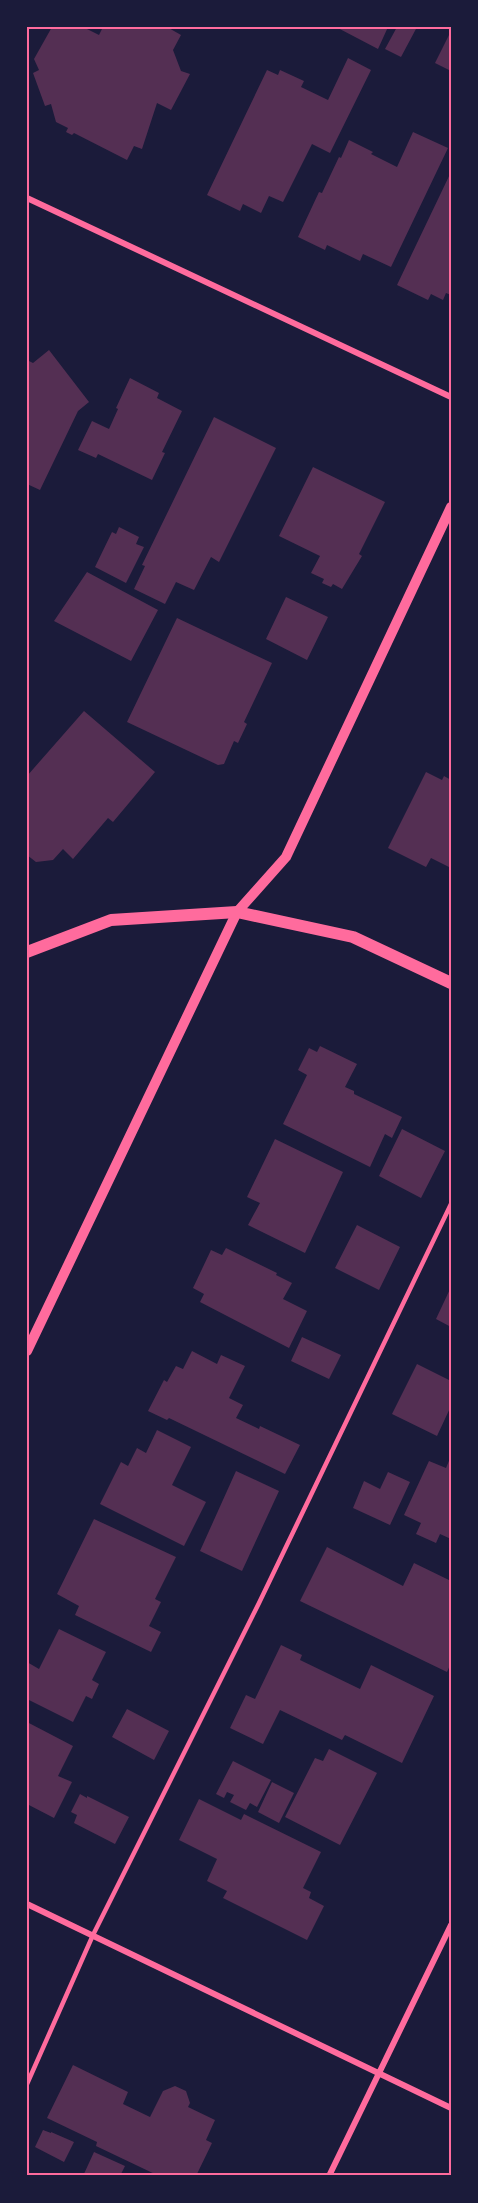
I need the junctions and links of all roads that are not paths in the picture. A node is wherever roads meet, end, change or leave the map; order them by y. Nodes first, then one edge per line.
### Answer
1 (27, 198) edge
2 (451, 397) edge
3 (451, 507) edge
4 (237, 912) junction
5 (27, 952) edge
6 (451, 982) edge
7 (451, 1204) edge
8 (27, 1351) edge
9 (27, 1904) edge
10 (451, 1924) edge
11 (93, 1935) junction
12 (379, 2073) junction
13 (27, 2084) edge
14 (451, 2108) edge
15 (329, 2176) edge

1 - 2 street
3 - 4 street
4 - 5 main road
4 - 6 main road
4 - 8 street
7 - 11 lane
9 - 11 street
10 - 12 street
11 - 12 street
11 - 13 lane
12 - 14 street
12 - 15 street

